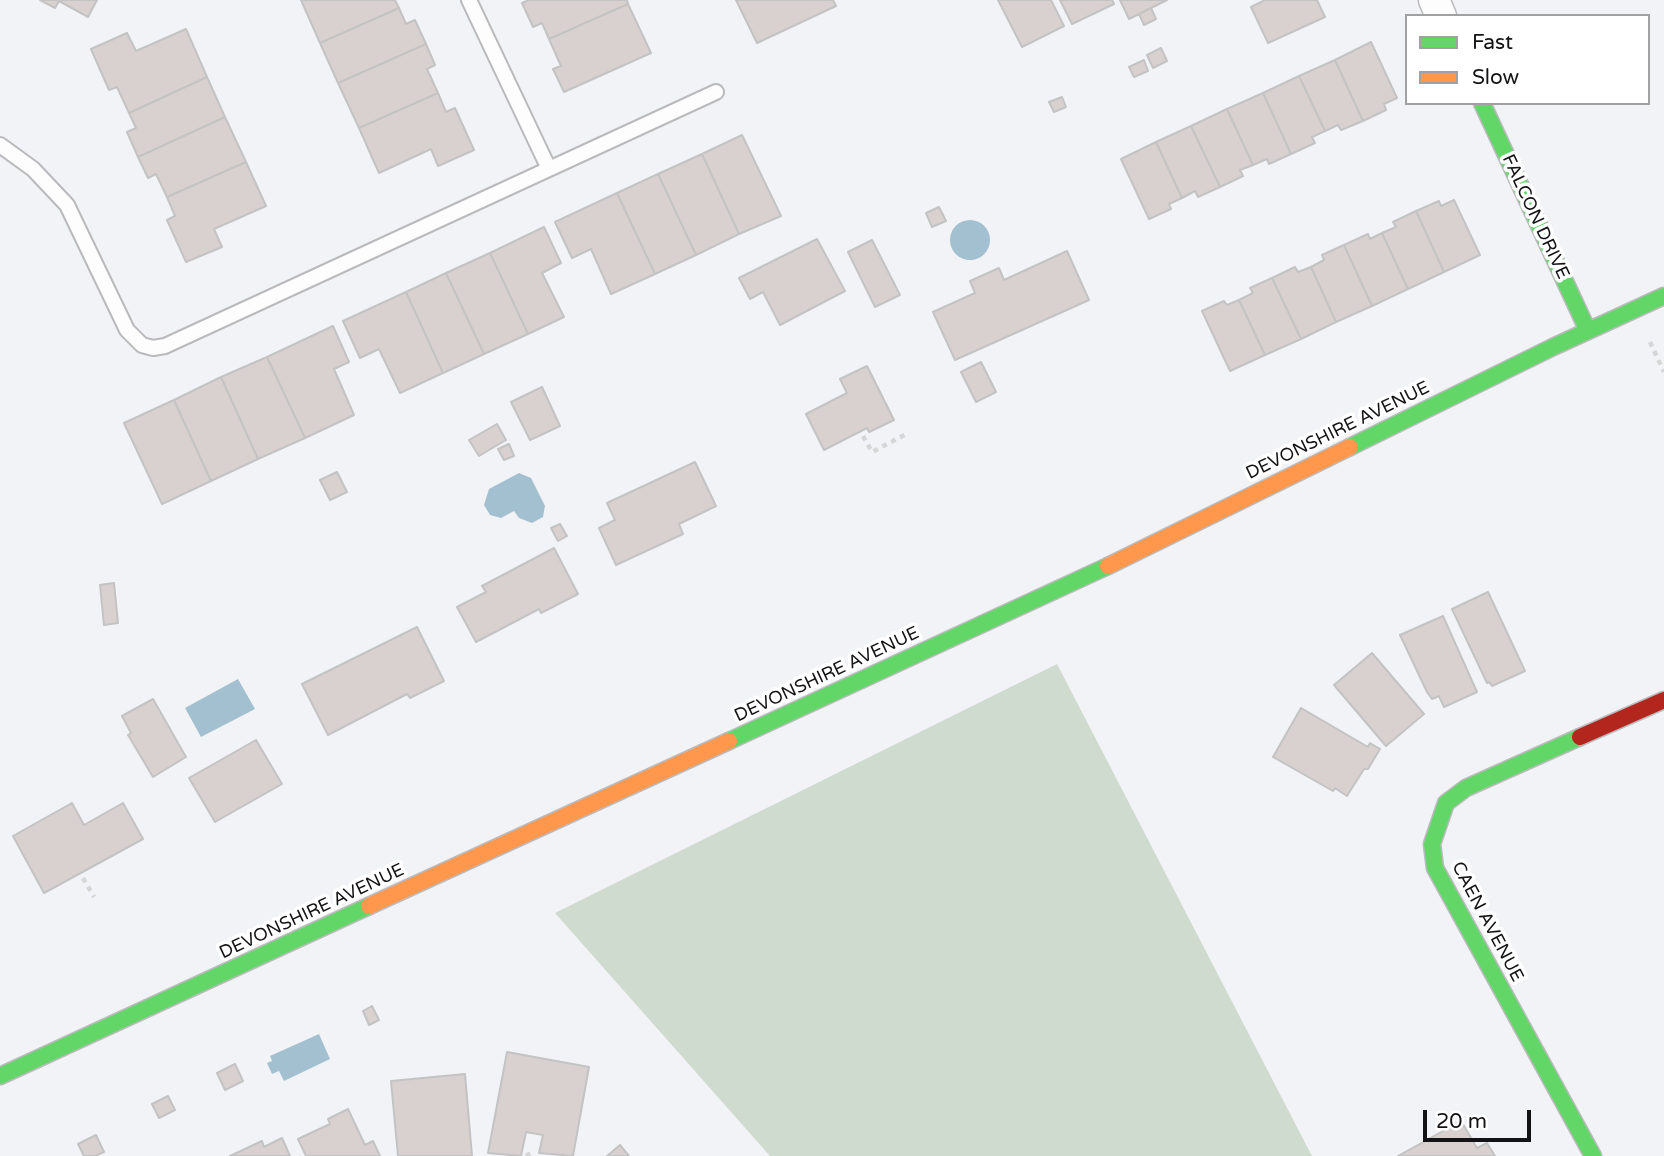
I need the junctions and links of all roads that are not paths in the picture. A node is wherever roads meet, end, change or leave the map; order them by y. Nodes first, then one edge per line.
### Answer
1 (469, 0) edge
2 (716, 92) dead end
3 (1483, 105) edge
4 (0, 145) edge
5 (549, 169) junction
6 (1664, 296) edge
7 (1588, 331) junction
8 (1664, 700) edge
9 (0, 1076) edge
10 (1593, 1156) edge

1 - 5 lane
2 - 5 lane
3 - 7 main road, FALCON DRIVE
4 - 5 lane
6 - 7 main road, DEVONSHIRE AVENUE
7 - 9 main road, DEVONSHIRE AVENUE
8 - 10 main road, CAEN AVENUE

